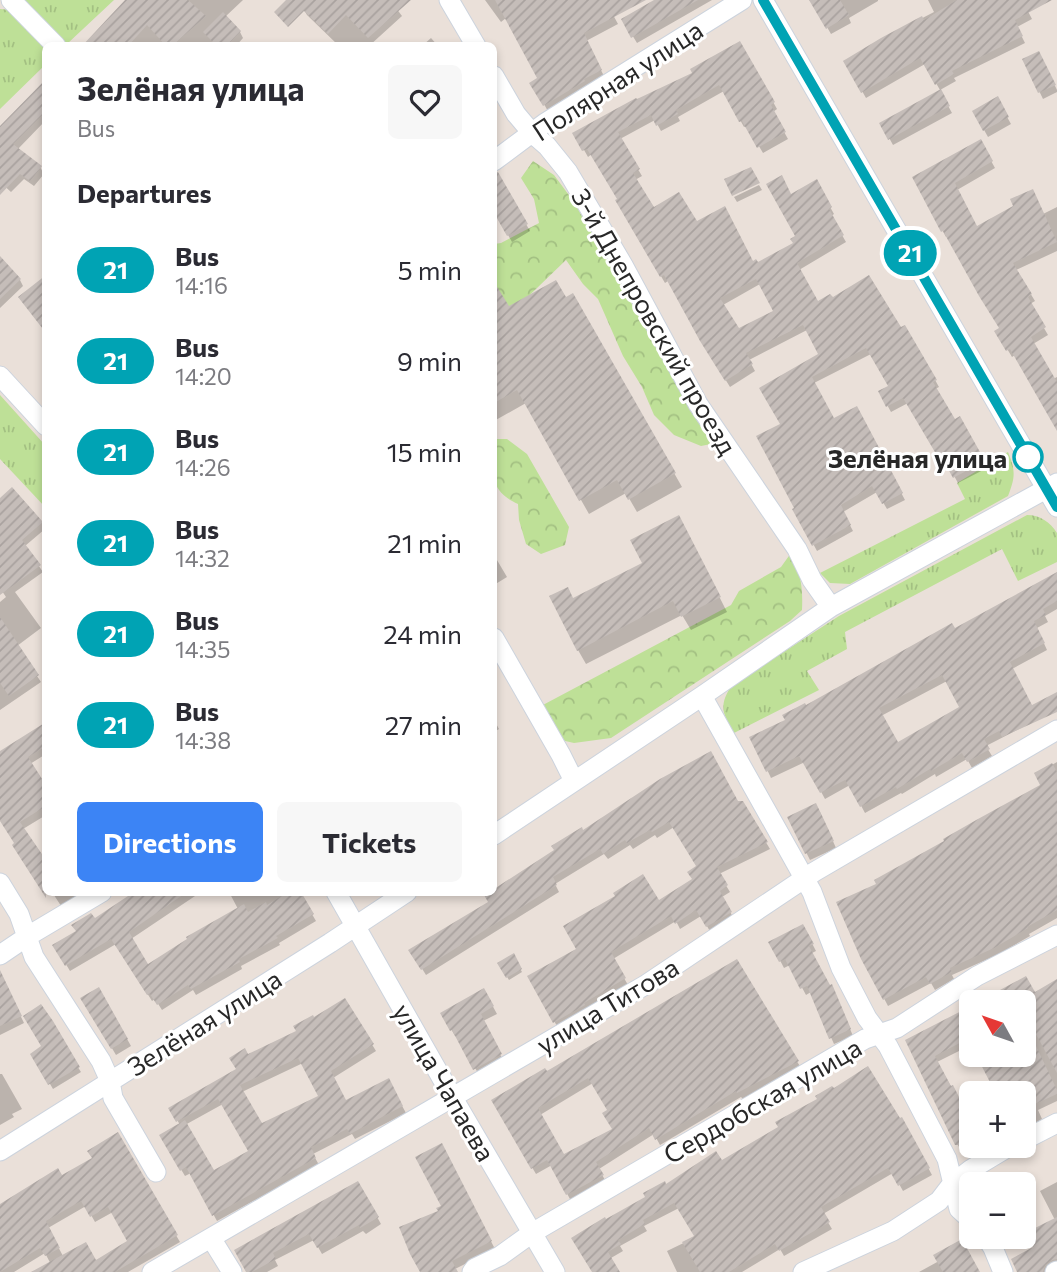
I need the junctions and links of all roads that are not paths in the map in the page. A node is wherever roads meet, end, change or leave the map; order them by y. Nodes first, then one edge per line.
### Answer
1 (11, 0) edge
2 (449, 0) edge
3 (742, 0) edge
4 (763, 0) edge
5 (52, 42) edge
6 (474, 42) edge
7 (497, 81) edge
8 (532, 133) junction
9 (497, 159) edge
10 (0, 376) edge
11 (42, 422) edge
12 (1052, 486) edge
13 (1057, 507) edge
14 (831, 607) junction
15 (497, 643) edge
16 (702, 696) junction
17 (1057, 730) edge
18 (574, 781) junction
19 (497, 833) edge
20 (804, 880) junction
21 (0, 883) edge
22 (95, 896) edge
23 (338, 896) edge
24 (401, 896) edge
25 (356, 926) junction
26 (1057, 935) edge
27 (28, 936) junction
28 (0, 955) edge
29 (880, 1034) junction
30 (110, 1081) junction
31 (453, 1098) junction
32 (1057, 1123) edge
33 (1036, 1134) edge
34 (0, 1152) edge
35 (990, 1158) edge
36 (156, 1171) dead end
37 (952, 1184) junction
38 (959, 1209) edge
39 (532, 1233) junction
40 (211, 1238) junction
41 (993, 1249) edge
42 (152, 1272) edge
43 (232, 1272) edge
44 (472, 1272) edge
45 (555, 1272) edge
46 (803, 1272) edge
47 (1003, 1272) edge

1 - 5 street
2 - 6 street
3 - 8 street, Полярная улица
4 - 12 street
7 - 8 street, 3-й Днепровский проезд
8 - 9 street, Полярная улица
8 - 14 street, 3-й Днепровский проезд
10 - 11 street
12 - 13 street
12 - 14 street
14 - 16 street
15 - 18 street
16 - 18 street
16 - 20 street
17 - 20 street, улица Титова
18 - 19 street
20 - 29 street
20 - 31 street, улица Титова
21 - 27 street
22 - 27 street
23 - 25 street, улица Чапаева
24 - 25 street, Зелёная улица
25 - 30 street, Зелёная улица
25 - 31 street, улица Чапаева
26 - 29 street, Сердобская улица
27 - 28 street
27 - 30 street
29 - 37 street
29 - 39 street, Сердобская улица
30 - 34 street, Зелёная улица
30 - 36 street
31 - 39 street, улица Чапаева
31 - 40 street, улица Титова
32 - 33 street
35 - 37 street
37 - 38 street
37 - 46 street
39 - 44 street, Сердобская улица
39 - 45 street, улица Чапаева
40 - 42 street, улица Титова
40 - 43 street
41 - 47 street

